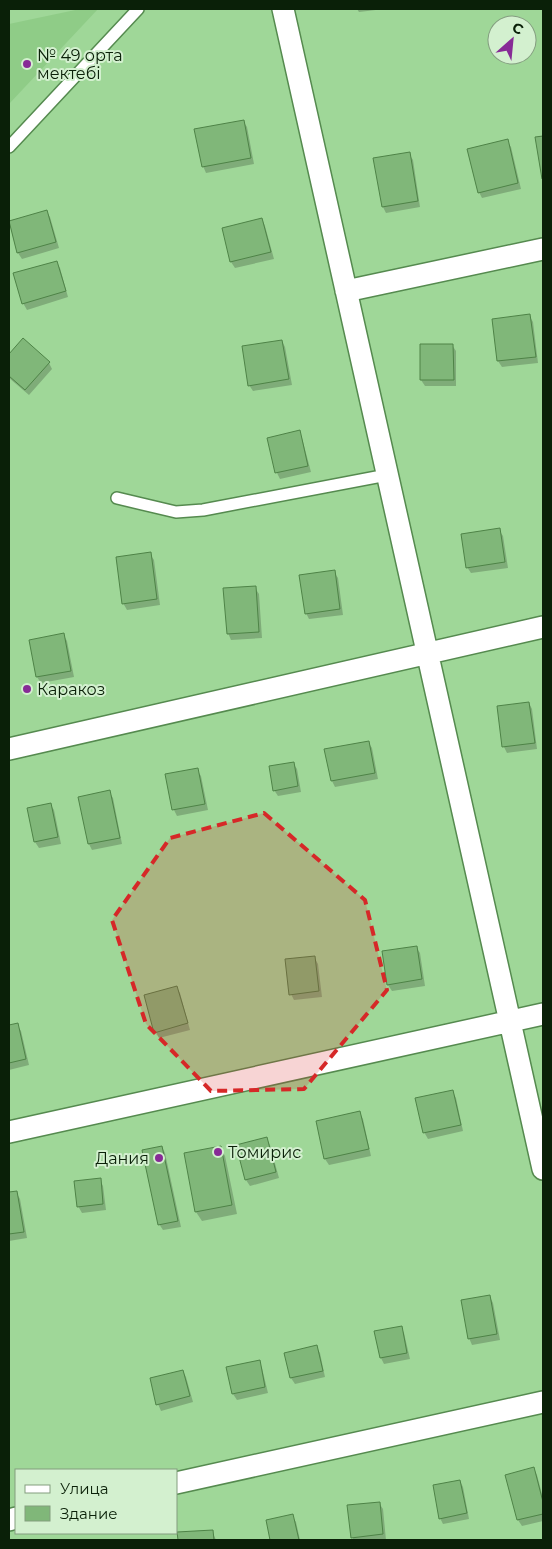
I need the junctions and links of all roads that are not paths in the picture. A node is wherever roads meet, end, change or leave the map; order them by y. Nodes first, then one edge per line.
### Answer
1 (138, 9) edge
2 (283, 9) edge
3 (9, 148) edge
4 (543, 249) edge
5 (346, 291) junction
6 (387, 475) junction
7 (117, 498) dead end
8 (543, 627) edge
9 (426, 653) junction
10 (9, 750) edge
11 (543, 1014) edge
12 (510, 1022) junction
13 (9, 1132) edge
14 (543, 1169) edge
15 (543, 1402) edge
16 (178, 1483) edge

1 - 3 lane
2 - 5 street
4 - 5 street
5 - 6 street
6 - 7 lane
6 - 9 street
8 - 9 street
9 - 10 street
9 - 12 street
11 - 12 street
12 - 13 street
12 - 14 street
15 - 16 street

